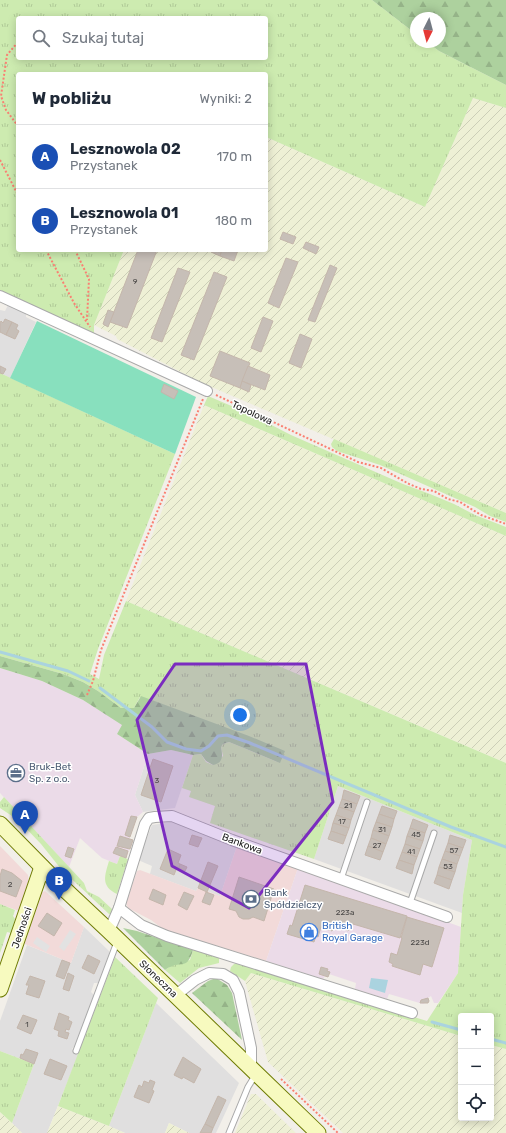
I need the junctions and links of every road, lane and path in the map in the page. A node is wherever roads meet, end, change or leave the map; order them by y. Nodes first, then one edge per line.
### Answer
1 (16, 44) edge
2 (16, 123) edge
3 (0, 160) edge
4 (16, 191) edge
5 (47, 252) edge
6 (76, 252) edge
7 (0, 296) edge
8 (87, 322) junction
9 (102, 343) junction
10 (207, 391) junction
11 (506, 524) edge
12 (87, 695) dead end
13 (366, 802) dead end
14 (0, 824) edge
15 (434, 833) dead end
16 (42, 867) junction
17 (341, 879) junction
18 (410, 904) junction
19 (119, 908) junction
20 (448, 917) dead end
21 (114, 935) junction
22 (228, 956) junction
23 (223, 974) junction
24 (0, 989) edge
25 (176, 995) junction
26 (412, 1013) dead end
27 (76, 1051) dead end
28 (254, 1071) junction
29 (229, 1133) edge
30 (318, 1133) edge

1 - 2 path
3 - 4 path
5 - 8 path
6 - 8 path
7 - 9 street
8 - 9 path
9 - 10 street
10 - 11 path, Topolowa
10 - 12 path
13 - 17 lane
14 - 16 main road, Słoneczna
15 - 18 lane
16 - 21 main road, Słoneczna
16 - 24 main road, Jedności
17 - 18 street, Bankowa
17 - 19 street, Bankowa
18 - 20 street, Bankowa
19 - 21 street, Bankowa
19 - 22 street
21 - 25 main road, Słoneczna
21 - 27 lane
22 - 23 street
22 - 26 street
23 - 25 street
23 - 28 street
25 - 28 main road, Słoneczna
28 - 29 lane
28 - 30 main road, Słoneczna

